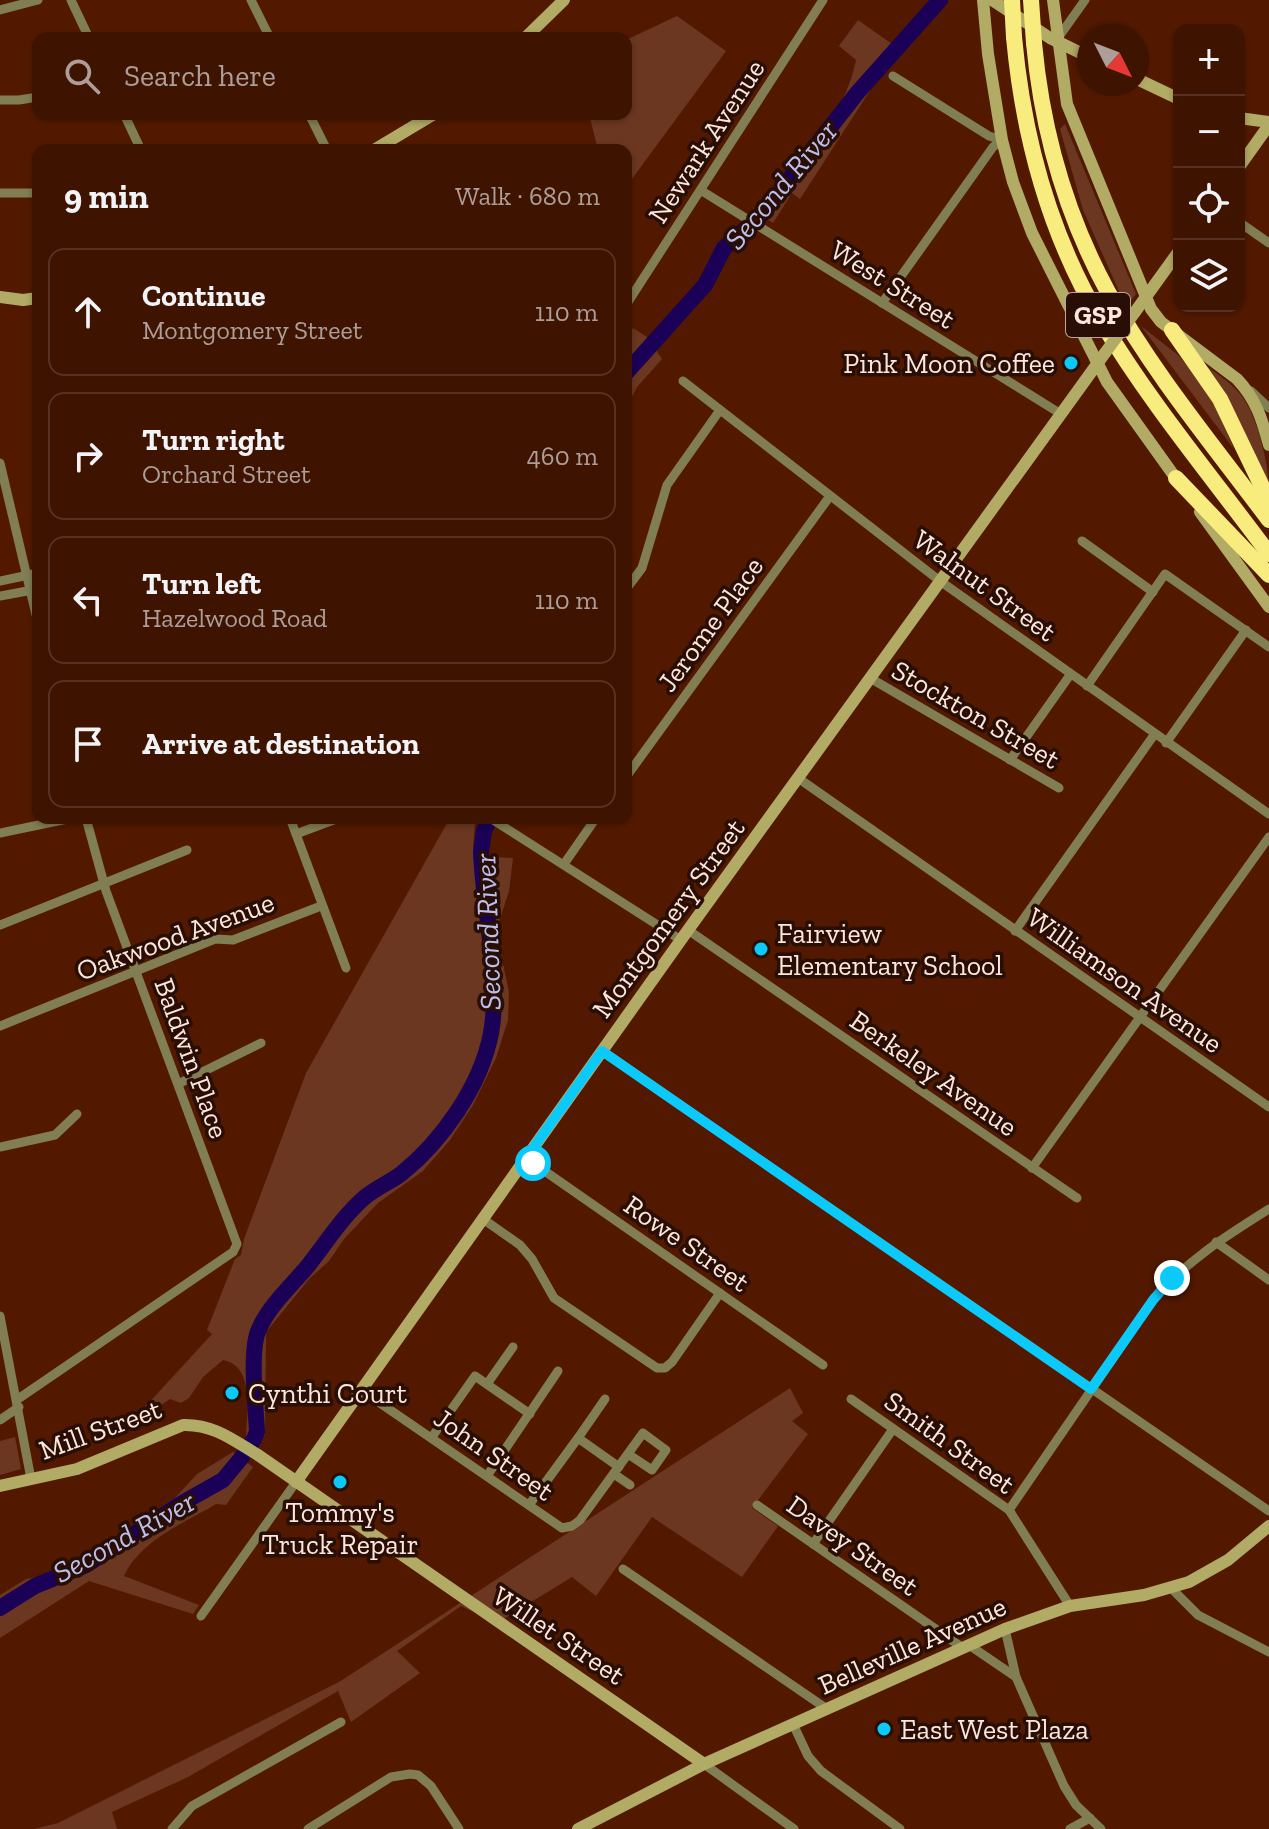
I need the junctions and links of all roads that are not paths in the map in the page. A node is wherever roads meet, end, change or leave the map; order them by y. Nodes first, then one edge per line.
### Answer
1 (38, 0) edge
2 (71, 0) edge
3 (251, 0) edge
4 (564, 0) edge
5 (823, 0) edge
6 (983, 0) edge
7 (992, 0) edge
8 (1012, 0) edge
9 (1031, 0) edge
10 (1053, 0) edge
11 (1085, 0) edge
12 (0, 10) edge
13 (86, 32) edge
14 (267, 32) edge
15 (531, 32) edge
16 (1057, 41) junction
17 (1077, 51) edge
18 (893, 76) dead end
19 (1149, 85) edge
20 (1173, 96) edge
21 (32, 97) edge
22 (0, 100) edge
23 (1245, 119) edge
24 (127, 120) edge
25 (312, 120) edge
26 (424, 120) edge
27 (1269, 124) edge
28 (1002, 140) junction
29 (138, 144) edge
30 (324, 144) edge
31 (384, 144) edge
32 (1245, 158) edge
33 (702, 191) junction
34 (0, 193) edge
35 (32, 193) edge
36 (1245, 226) edge
37 (1269, 243) edge
38 (1173, 259) edge
39 (632, 296) edge
40 (0, 297) edge
41 (1146, 297) junction
42 (32, 299) edge
43 (882, 303) junction
44 (1172, 330) junction
45 (1097, 365) junction
46 (1237, 379) junction
47 (683, 381) dead end
48 (1269, 408) edge
49 (720, 410) junction
50 (1061, 414) junction
51 (1269, 445) edge
52 (0, 463) edge
53 (1176, 478) junction
54 (830, 496) junction
55 (1269, 501) edge
56 (1269, 520) edge
57 (1082, 541) dead end
58 (1269, 554) edge
59 (32, 574) edge
60 (27, 575) junction
61 (1269, 575) edge
62 (0, 581) edge
63 (632, 581) edge
64 (940, 581) junction
65 (32, 586) edge
66 (32, 590) edge
67 (1153, 592) junction
68 (0, 596) edge
69 (1269, 607) edge
70 (1246, 630) junction
71 (1269, 647) edge
72 (1070, 675) junction
73 (870, 678) junction
74 (1087, 686) junction
75 (1154, 735) junction
76 (1166, 743) junction
77 (1010, 760) junction
78 (632, 769) edge
79 (798, 778) junction
80 (1059, 788) dead end
81 (1269, 814) edge
82 (43, 824) edge
83 (88, 824) edge
84 (292, 824) edge
85 (323, 824) edge
86 (499, 824) edge
87 (592, 824) edge
88 (0, 833) edge
89 (296, 834) junction
90 (1269, 837) edge
91 (187, 850) dead end
92 (564, 864) junction
93 (103, 883) junction
94 (321, 906) junction
95 (0, 925) edge
96 (1015, 931) junction
97 (685, 935) junction
98 (346, 968) dead end
99 (136, 970) junction
100 (1140, 1017) junction
101 (0, 1026) edge
102 (261, 1043) dead end
103 (602, 1051) junction
104 (178, 1084) junction
105 (1269, 1107) edge
106 (77, 1114) dead end
107 (0, 1147) edge
108 (526, 1158) junction
109 (1032, 1168) junction
110 (1077, 1198) dead end
111 (1269, 1209) edge
112 (483, 1219) junction
113 (1216, 1242) junction
114 (1269, 1280) edge
115 (720, 1293) junction
116 (0, 1316) edge
117 (513, 1347) dead end
118 (823, 1365) dead end
119 (558, 1371) dead end
120 (487, 1384) junction
121 (1091, 1389) junction
122 (361, 1390) junction
123 (605, 1399) dead end
124 (851, 1399) dead end
125 (18, 1403) junction
126 (530, 1414) junction
127 (0, 1420) edge
128 (893, 1429) junction
129 (432, 1437) junction
130 (578, 1438) junction
131 (628, 1454) dead end
132 (616, 1470) junction
133 (487, 1476) junction
134 (31, 1479) junction
135 (296, 1482) junction
136 (630, 1485) dead end
137 (0, 1486) edge
138 (529, 1505) junction
139 (757, 1505) dead end
140 (1009, 1510) junction
141 (1269, 1511) edge
142 (1269, 1526) edge
143 (813, 1544) junction
144 (623, 1569) dead end
145 (1171, 1588) junction
146 (1070, 1606) junction
147 (201, 1616) dead end
148 (1005, 1629) junction
149 (966, 1647) junction
150 (1269, 1652) edge
151 (1016, 1677) junction
152 (827, 1709) junction
153 (341, 1722) dead end
154 (793, 1724) junction
155 (704, 1764) junction
156 (1090, 1818) junction
157 (172, 1829) edge
158 (308, 1829) edge
159 (459, 1829) edge
160 (578, 1829) edge
161 (794, 1829) edge
162 (900, 1829) edge
163 (1070, 1829) edge
164 (1101, 1829) edge

1 - 12 street
2 - 13 street
3 - 14 street
4 - 15 street
5 - 33 street, Newark Avenue
6 - 28 street
7 - 16 street
8 - 58 highway, GSP, bridge
9 - 56 highway, GSP, bridge
10 - 16 street
11 - 16 street
16 - 17 street
16 - 41 street
18 - 28 street
19 - 20 street
21 - 22 street
23 - 27 street
24 - 29 street
25 - 30 street
26 - 31 street
27 - 32 street
28 - 43 street
28 - 45 street
33 - 39 street, Newark Avenue
33 - 43 street, West Street
34 - 35 street
36 - 37 street
38 - 41 street, Montgomery Street
40 - 42 street
41 - 44 street
41 - 45 street, Montgomery Street, bridge
43 - 50 street, West Street
44 - 46 street
44 - 55 highway
45 - 50 street, Montgomery Street
45 - 53 street
46 - 48 street
46 - 51 street
47 - 49 street, Walnut Street
49 - 54 street, Walnut Street
49 - 63 street
50 - 64 street, Montgomery Street
52 - 60 street
53 - 61 highway
53 - 69 street
54 - 64 street, Walnut Street
54 - 78 street, Jerome Place
57 - 67 street
59 - 60 street
60 - 62 street
60 - 65 street
64 - 72 street, Walnut Street
64 - 73 street, Montgomery Street
66 - 68 street
67 - 70 street
67 - 74 street
70 - 71 street
70 - 76 street
72 - 74 street, Walnut Street
72 - 77 street
73 - 77 street, Stockton Street
73 - 79 street, Montgomery Street
74 - 75 street, Walnut Street
75 - 76 street, Walnut Street
75 - 96 street
76 - 81 street, Walnut Street
77 - 80 street, Stockton Street
79 - 96 street, Williamson Avenue
79 - 97 street, Montgomery Street
82 - 88 street
83 - 93 street, Baldwin Place
84 - 89 street
85 - 89 street
86 - 92 street, Berkeley Avenue
87 - 92 street
89 - 94 street
90 - 100 street
91 - 93 street
92 - 97 street, Berkeley Avenue
93 - 95 street
93 - 99 street, Baldwin Place
94 - 98 street
94 - 99 street, Oakwood Avenue
96 - 100 street, Williamson Avenue
97 - 103 street, Montgomery Street
97 - 109 street, Berkeley Avenue
99 - 101 street, Oakwood Avenue
99 - 104 street, Baldwin Place
100 - 105 street, Williamson Avenue
100 - 109 street
102 - 104 street
103 - 108 street, Montgomery Street
103 - 121 street
104 - 125 street, Baldwin Place
106 - 107 street
108 - 112 street, Montgomery Street
108 - 115 street, Rowe Street
109 - 110 street, Berkeley Avenue
111 - 113 street
112 - 115 street
112 - 122 street, Montgomery Street
113 - 114 street
113 - 121 street
115 - 118 street, Rowe Street
116 - 125 street
117 - 120 street
119 - 126 street
120 - 126 street
120 - 129 street
121 - 140 street
121 - 141 street
122 - 129 street, John Street
122 - 135 street, Montgomery Street
123 - 130 street
124 - 128 street, Smith Street
125 - 127 street
125 - 134 street
126 - 133 street
128 - 140 street, Smith Street
128 - 143 street
129 - 133 street, John Street
130 - 132 street
130 - 138 street
131 - 132 street
132 - 136 street
132 - 138 street, John Street
133 - 138 street, John Street
134 - 135 street, Mill Street
134 - 137 street, Mill Street
135 - 147 street, Montgomery Street
135 - 155 street, Willet Street
139 - 143 street, Davey Street
140 - 146 street, Smith Street
142 - 145 street, Belleville Avenue
143 - 149 street, Davey Street
144 - 152 street
145 - 146 street, Belleville Avenue
145 - 150 street
146 - 148 street, Belleville Avenue
148 - 149 street, Belleville Avenue
148 - 151 street
149 - 151 street, Davey Street
149 - 152 street, Belleville Avenue
151 - 156 street
152 - 154 street, Belleville Avenue
153 - 157 street
154 - 155 street, Belleville Avenue
154 - 162 street
155 - 160 street, Belleville Avenue
155 - 161 street, Willet Street
156 - 163 street
156 - 164 street
158 - 159 street

